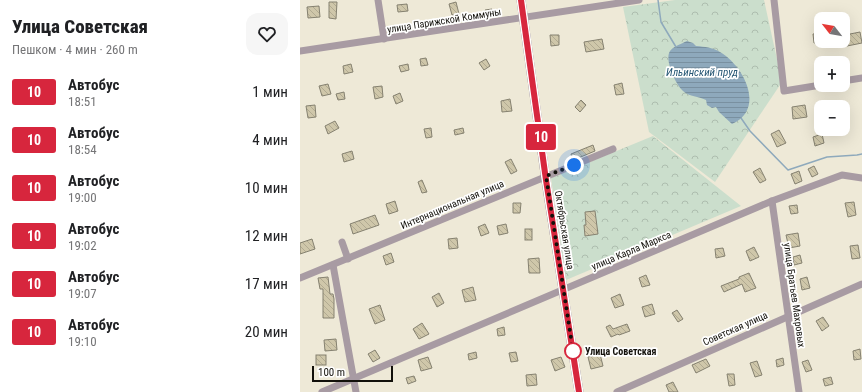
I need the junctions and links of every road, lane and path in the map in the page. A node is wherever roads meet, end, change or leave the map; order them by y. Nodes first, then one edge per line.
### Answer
1 (378, 0) edge
2 (521, 0) edge
3 (639, 0) edge
4 (774, 0) edge
5 (622, 1) edge
6 (524, 18) junction
7 (384, 39) junction
8 (300, 51) edge
9 (862, 78) edge
10 (850, 80) edge
11 (814, 86) edge
12 (613, 150) dead end
13 (546, 176) junction
14 (862, 178) edge
15 (772, 201) junction
16 (342, 242) dead end
17 (348, 259) junction
18 (333, 265) junction
19 (300, 278) edge
20 (862, 284) edge
21 (563, 290) junction
22 (788, 316) junction
23 (354, 379) junction
24 (322, 392) edge
25 (356, 392) edge
26 (579, 392) edge
27 (618, 392) edge
28 (799, 392) edge

1 - 7 street
2 - 6 main road, Октябрьская улица
3 - 5 street, улица Парижской Коммуны
4 - 11 street
5 - 6 street, улица Парижской Коммуны
6 - 7 street, улица Парижской Коммуны
6 - 13 main road, Октябрьская улица
7 - 8 street, улица Парижской Коммуны
9 - 10 street
12 - 13 street, Интернациональная улица
13 - 17 street, Интернациональная улица
13 - 21 main road, Октябрьская улица
14 - 15 street, улица Карла Маркса
15 - 21 street, улица Карла Маркса
15 - 22 street, улица Братьев Махровых
16 - 17 street
17 - 18 street, Интернациональная улица
18 - 19 street, Интернациональная улица
18 - 23 street
20 - 22 street, Советская улица
21 - 23 street, улица Карла Маркса
21 - 26 main road, Октябрьская улица
22 - 27 street, Советская улица
22 - 28 street, улица Братьев Махровых
23 - 24 street, улица Карла Маркса
23 - 25 street

